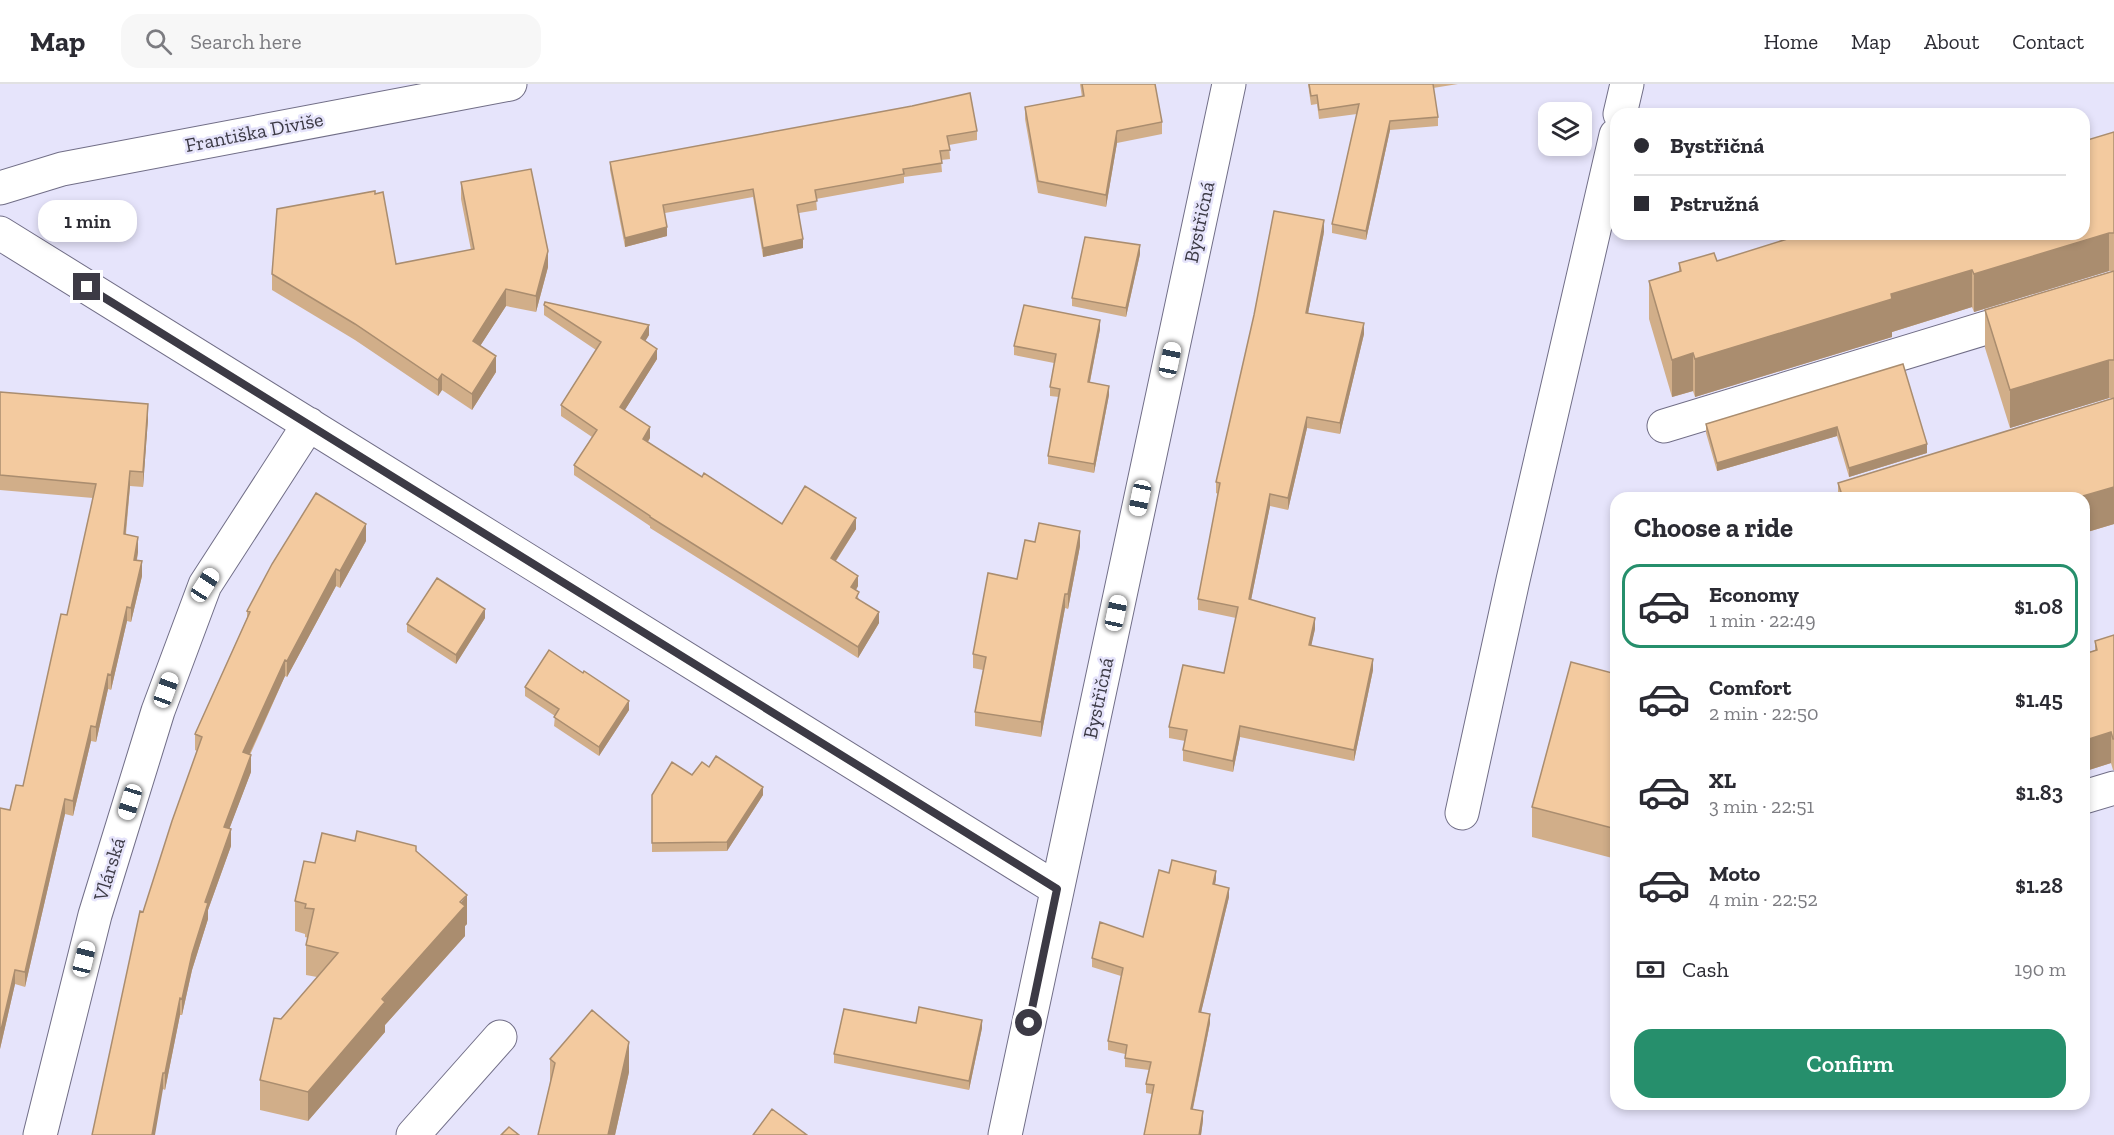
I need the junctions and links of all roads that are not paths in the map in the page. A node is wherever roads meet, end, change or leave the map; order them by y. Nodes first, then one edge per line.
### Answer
1 (510, 84) edge
2 (1228, 84) edge
3 (1627, 84) edge
4 (1621, 108) edge
5 (1610, 161) edge
6 (0, 188) edge
7 (0, 233) edge
8 (2114, 289) edge
9 (309, 424) junction
10 (1664, 426) dead end
11 (2114, 788) edge
12 (2090, 795) edge
13 (1462, 813) dead end
14 (1057, 889) junction
15 (500, 1037) dead end
16 (40, 1135) edge
17 (413, 1135) edge
18 (1005, 1135) edge

1 - 6 street, Františka Diviše
2 - 14 street, Bystřičná
3 - 4 street
5 - 13 street
7 - 9 street
8 - 10 street
9 - 14 street
9 - 16 street, Vlárská
11 - 12 street
14 - 18 street, Bystřičná
15 - 17 street

